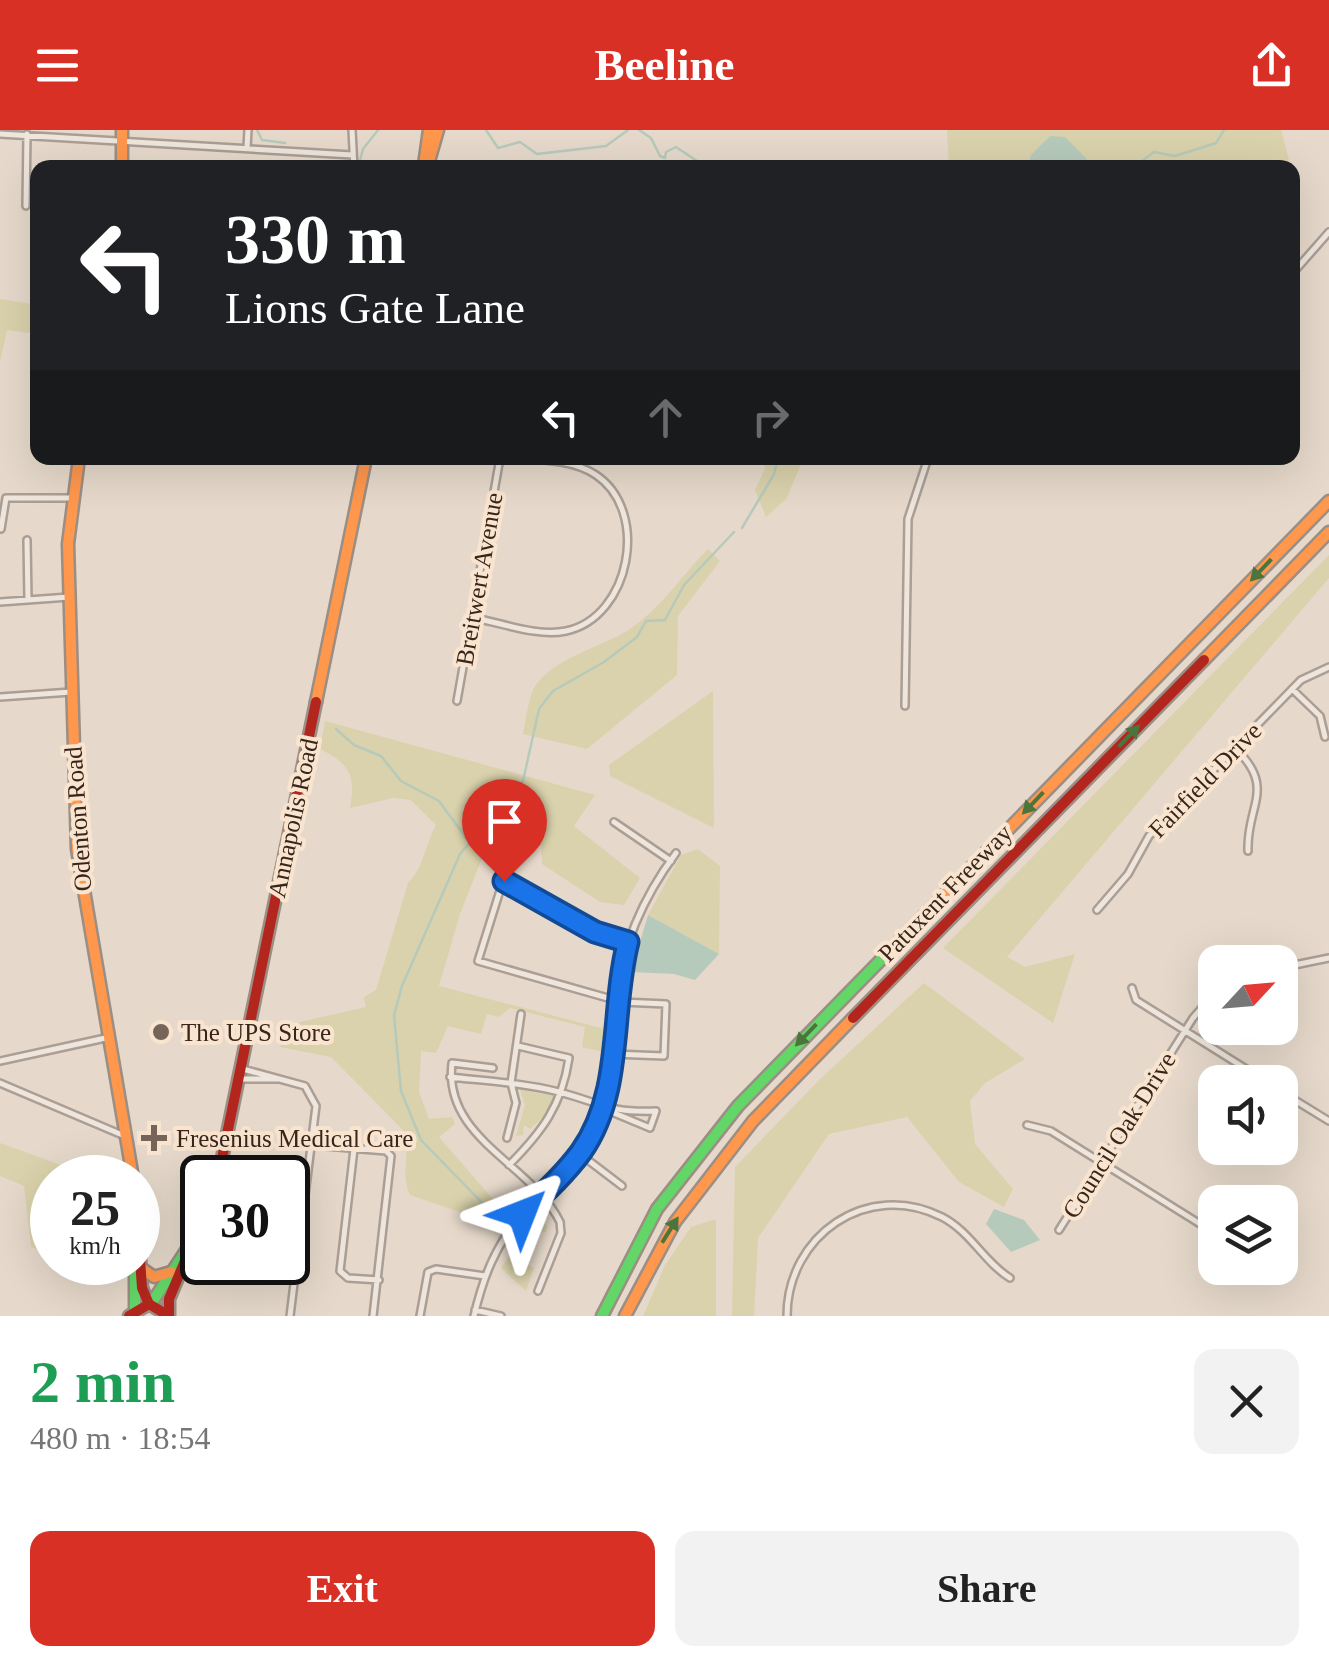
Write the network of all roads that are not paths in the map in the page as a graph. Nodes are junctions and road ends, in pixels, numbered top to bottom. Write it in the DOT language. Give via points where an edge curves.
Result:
graph roads {
  1 [pos="248,130"];
  2 [pos="352,130"];
  3 [pos="429,130"];
  4 [pos="438,130"];
  5 [pos="27,131"];
  6 [pos="0,134"];
  7 [pos="122,136"];
  8 [pos="247,148"];
  9 [pos="352,154"];
  10 [pos="353,160"];
  11 [pos="427,160"];
  12 [pos="429,160"];
  13 [pos="26,206"];
  14 [pos="1329,232"];
  15 [pos="1300,265"];
  16 [pos="78,465"];
  17 [pos="365,465"];
  18 [pos="501,465"];
  19 [pos="564,465"];
  20 [pos="926,465"];
  21 [pos="71,498"];
  22 [pos="1329,501"];
  23 [pos="1,529"];
  24 [pos="1329,532"];
  25 [pos="27,540"];
  26 [pos="68,597"];
  27 [pos="28,600"];
  28 [pos="0,602"];
  29 [pos="474,618"];
  30 [pos="1329,666"];
  31 [pos="1292,689"];
  32 [pos="71,692"];
  33 [pos="0,697"];
  34 [pos="457,701"];
  35 [pos="905,706"];
  36 [pos="1325,737"];
  37 [pos="1235,748"];
  38 [pos="614,822"];
  39 [pos="1248,851"];
  40 [pos="676,853"];
  41 [pos="670,861"];
  42 [pos="1098,910"];
  43 [pos="628,942"];
  44 [pos="1329,958"];
  45 [pos="1298,964"];
  46 [pos="1132,988"];
  47 [pos="616,1000"];
  48 [pos="521,1014"];
  49 [pos="1198,1014"];
  50 [pos="1184,1031"];
  51 [pos="110,1037"];
  52 [pos="518,1046"];
  53 [pos="614,1054"];
  54 [pos="0,1061"];
  55 [pos="1239,1065"];
  56 [pos="493,1068"];
  57 [pos="242,1074"];
  58 [pos="450,1077"];
  59 [pos="510,1082"];
  60 [pos="0,1083"];
  61 [pos="562,1093"];
  62 [pos="1298,1102"];
  63 [pos="604,1107"];
  64 [pos="614,1113"];
  65 [pos="1329,1122"];
  66 [pos="1027,1125"];
  67 [pos="130,1138"];
  68 [pos="507,1138"];
  69 [pos="313,1145"];
  70 [pos="354,1149"];
  71 [pos="580,1154"];
  72 [pos="131,1155"];
  73 [pos="223,1155"];
  74 [pos="1102,1162"];
  75 [pos="509,1165"];
  76 [pos="622,1186"];
  77 [pos="540,1196"];
  78 [pos="1198,1223"];
  79 [pos="1059,1230"];
  80 [pos="180,1261"];
  81 [pos="175,1269"];
  82 [pos="180,1274"];
  83 [pos="160,1275"];
  84 [pos="485,1276"];
  85 [pos="1010,1278"];
  86 [pos="379,1280"];
  87 [pos="135,1285"];
  88 [pos="144,1285"];
  89 [pos="538,1292"];
  90 [pos="150,1304"];
  91 [pos="132,1312"];
  92 [pos="475,1313"];
  93 [pos="120,1316"];
  94 [pos="168,1316"];
  95 [pos="290,1316"];
  96 [pos="373,1316"];
  97 [pos="420,1316"];
  98 [pos="502,1316"];
  99 [pos="602,1316"];
  100 [pos="625,1316"];
  101 [pos="786,1316"];
  1 -- 8 [label="street"];
  2 -- 9 [label="street"];
  3 -- 11 [label="main road"];
  4 -- 12 [label="main road"];
  5 -- 6 [label="street"];
  5 -- 7 [label="street"];
  5 -- 13 [label="street"];
  7 -- 8 [label="street"];
  8 -- 9 [label="street"];
  9 -- 10 [label="street"];
  14 -- 15 [label="street"];
  16 -- 21 [label="main road, Odenton Road"];
  17 -- 57 [label="main road, Annapolis Road"];
  18 -- 29 [label="street, Breitwert Avenue"];
  19 -- 29 [label="street" via="606,482 625,514 617,590 604,610 570,630 543,632"];
  20 -- 35 [label="street" via="908,518"];
  21 -- 23 [label="street" via="13,495 2,504"];
  21 -- 26 [label="main road, Odenton Road"];
  22 -- 99 [label="main road, Patuxent Freeway, one-way" via="738,1106 658,1209"];
  100 -- 24 [label="main road, Patuxent Freeway, one-way" via="675,1222 753,1121"];
  25 -- 27 [label="street"];
  26 -- 27 [label="street"];
  26 -- 32 [label="main road, Odenton Road"];
  27 -- 28 [label="street"];
  29 -- 34 [label="street, Breitwert Avenue"];
  30 -- 31 [label="street, Fairfield Drive"];
  31 -- 36 [label="street" via="1320,716"];
  31 -- 37 [label="street, Fairfield Drive"];
  32 -- 33 [label="street"];
  32 -- 51 [label="main road, Odenton Road" via="77,849"];
  37 -- 39 [label="street" via="1259,788"];
  37 -- 42 [label="street, Fairfield Drive" via="1149,836"];
  38 -- 41 [label="street"];
  40 -- 41 [label="street"];
  41 -- 43 [label="street"];
  43 -- 47 [label="street"];
  43 -- 47 [label="street" via="595,932 504,881 478,962"];
  44 -- 45 [label="street"];
  46 -- 50 [label="street" via="1136,1000"];
  47 -- 53 [label="street"];
  47 -- 53 [label="street" via="666,1004 664,1056"];
  48 -- 52 [label="street"];
  49 -- 50 [label="street, Council Oak Drive"];
  50 -- 55 [label="street"];
  50 -- 74 [label="street, Council Oak Drive"];
  51 -- 54 [label="street"];
  51 -- 67 [label="main road, Odenton Road"];
  52 -- 59 [label="street"];
  52 -- 61 [label="street" via="569,1058"];
  53 -- 63 [label="street"];
  56 -- 58 [label="street" via="452,1063"];
  57 -- 69 [label="street" via="305,1086 313,1096"];
  57 -- 73 [label="main road, Annapolis Road"];
  58 -- 59 [label="street"];
  58 -- 75 [label="street" via="463,1118"];
  59 -- 61 [label="street"];
  59 -- 68 [label="street" via="516,1103"];
  60 -- 67 [label="street"];
  61 -- 63 [label="street"];
  61 -- 75 [label="street" via="545,1126"];
  62 -- 65 [label="street"];
  63 -- 64 [label="street"];
  63 -- 71 [label="street"];
  64 -- 64 [label="street" via="622,1112 656,1112 650,1128"];
  66 -- 74 [label="street" via="1042,1126"];
  67 -- 72 [label="main road, Odenton Road"];
  69 -- 70 [label="street"];
  69 -- 95 [label="street"];
  70 -- 86 [label="street" via="386,1152 392,1163"];
  70 -- 86 [label="street" via="340,1271 348,1278"];
  71 -- 76 [label="street"];
  71 -- 77 [label="street"];
  74 -- 78 [label="street"];
  74 -- 79 [label="street, Council Oak Drive"];
  75 -- 77 [label="street"];
  77 -- 84 [label="street" via="510,1230"];
  77 -- 89 [label="street" via="556,1212 561,1233"];
  80 -- 81 [label="main road"];
  81 -- 83 [label="main road"];
  81 -- 90 [label="main road"];
  82 -- 94 [label="main road"];
  84 -- 92 [label="street"];
  84 -- 97 [label="street" via="428,1272"];
  85 -- 101 [label="street" via="943,1217 885,1205 860,1210 816,1236 795,1268"];
  86 -- 96 [label="street"];
  87 -- 91 [label="main road"];
  88 -- 90 [label="main road"];
  90 -- 91 [label="main road"];
  90 -- 94 [label="main road"];
  91 -- 93 [label="street"];
  92 -- 98 [label="street"];
}
